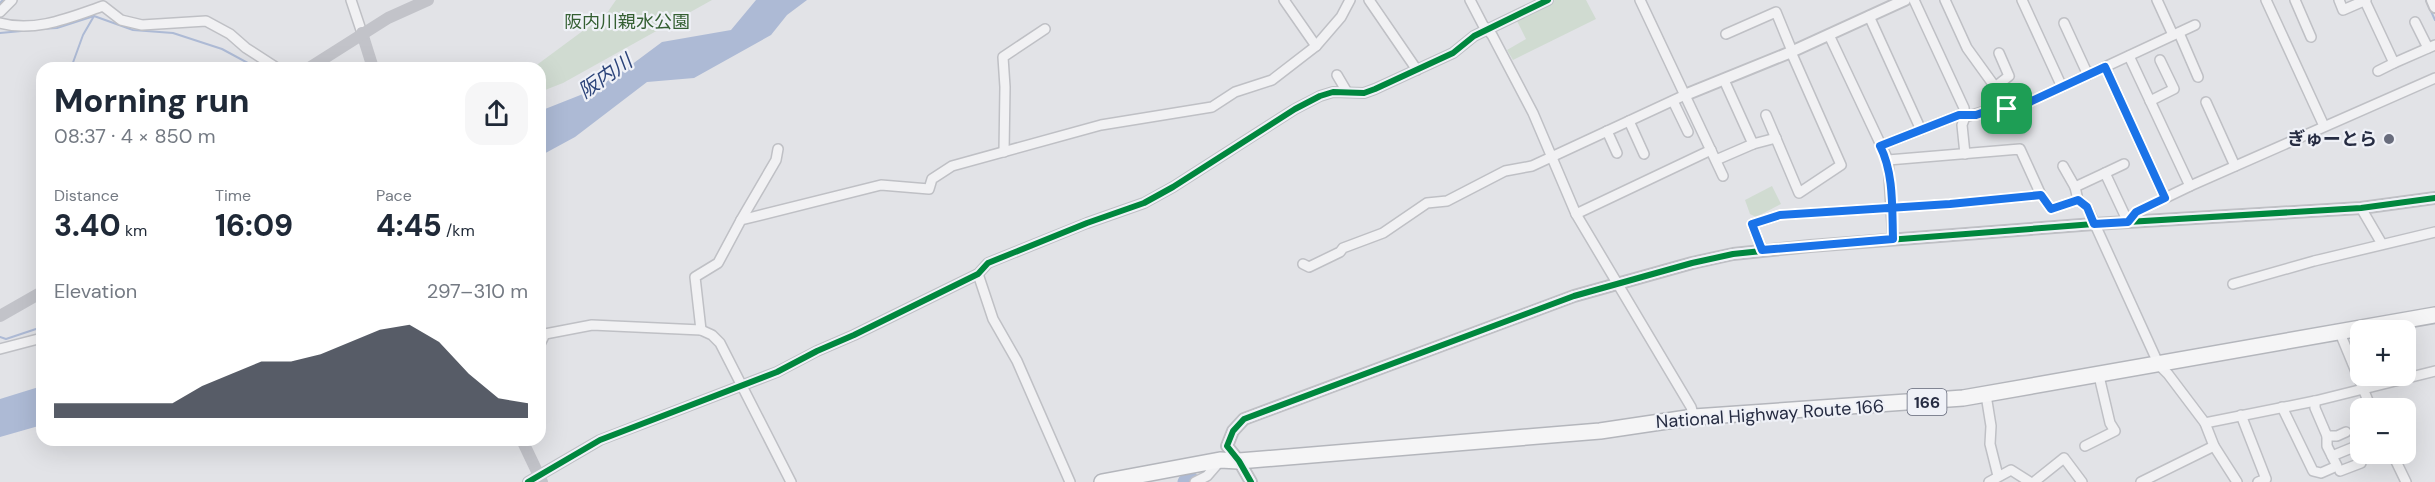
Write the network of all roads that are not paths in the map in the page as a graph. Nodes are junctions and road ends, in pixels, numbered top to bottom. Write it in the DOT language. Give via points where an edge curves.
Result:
graph roads {
  1 [pos="12,0"];
  2 [pos="351,0"];
  3 [pos="428,0"];
  4 [pos="1284,0"];
  5 [pos="1350,0"];
  6 [pos="1369,0"];
  7 [pos="1470,0"];
  8 [pos="1548,0"];
  9 [pos="1640,0"];
  10 [pos="1905,0"];
  11 [pos="1914,0"];
  12 [pos="1945,0"];
  13 [pos="2022,0"];
  14 [pos="2157,0"];
  15 [pos="2266,0"];
  16 [pos="2295,0"];
  17 [pos="2339,0"];
  18 [pos="2366,0"];
  19 [pos="2432,0"];
  20 [pos="2435,7"];
  21 [pos="0,12"];
  22 [pos="1869,16"];
  23 [pos="2415,22"];
  24 [pos="0,23"];
  25 [pos="2064,23"];
  26 [pos="2195,25"];
  27 [pos="1045,28"];
  28 [pos="1487,31"];
  29 [pos="362,33"];
  30 [pos="1726,34"];
  31 [pos="2176,34"];
  32 [pos="1829,35"];
  33 [pos="2312,37"];
  34 [pos="1316,46"];
  35 [pos="2432,46"];
  36 [pos="1792,52"];
  37 [pos="1999,53"];
  38 [pos="2129,56"];
  39 [pos="2160,60"];
  40 [pos="268,62"];
  41 [pos="318,62"];
  42 [pos="371,62"];
  43 [pos="2394,63"];
  44 [pos="2105,67"];
  45 [pos="1417,70"];
  46 [pos="2378,71"];
  47 [pos="1337,75"];
  48 [pos="2088,75"];
  49 [pos="2198,77"];
  50 [pos="2435,78"];
  51 [pos="1724,80"];
  52 [pos="1995,87"];
  53 [pos="2062,87"];
  54 [pos="1347,92"];
  55 [pos="1685,95"];
  56 [pos="1673,101"];
  57 [pos="2150,101"];
  58 [pos="2206,102"];
  59 [pos="2007,109"];
  60 [pos="1766,115"];
  61 [pos="1965,117"];
  62 [pos="1629,121"];
  63 [pos="2324,126"];
  64 [pos="1921,130"];
  65 [pos="1607,131"];
  66 [pos="1688,132"];
  67 [pos="1776,138"];
  68 [pos="1753,144"];
  69 [pos="1880,146"];
  70 [pos="778,149"];
  71 [pos="1711,150"];
  72 [pos="1004,152"];
  73 [pos="1617,153"];
  74 [pos="1644,154"];
  75 [pos="1965,154"];
  76 [pos="1553,156"];
  77 [pos="1716,160"];
  78 [pos="1888,160"];
  79 [pos="2124,164"];
  80 [pos="2063,166"];
  81 [pos="2235,166"];
  82 [pos="2105,173"];
  83 [pos="1723,176"];
  84 [pos="2190,186"];
  85 [pos="2075,188"];
  86 [pos="2041,195"];
  87 [pos="2165,198"];
  88 [pos="2435,198"];
  89 [pos="2078,200"];
  90 [pos="1892,207"];
  91 [pos="2361,208"];
  92 [pos="1576,214"];
  93 [pos="741,220"];
  94 [pos="2128,222"];
  95 [pos="2094,224"];
  96 [pos="2435,232"];
  97 [pos="1893,239"];
  98 [pos="2382,244"];
  99 [pos="1762,250"];
  100 [pos="1303,264"];
  101 [pos="978,274"];
  102 [pos="1617,283"];
  103 [pos="2233,284"];
  104 [pos="36,295"];
  105 [pos="0,316"];
  106 [pos="2434,320"];
  107 [pos="701,330"];
  108 [pos="2340,333"];
  109 [pos="546,334"];
  110 [pos="36,340"];
  111 [pos="0,349"];
  112 [pos="2159,365"];
  113 [pos="2435,371"];
  114 [pos="2099,376"];
  115 [pos="741,386"];
  116 [pos="2362,389"];
  117 [pos="1986,395"];
  118 [pos="2366,398"];
  119 [pos="2315,401"];
  120 [pos="2282,407"];
  121 [pos="2241,415"];
  122 [pos="1694,417"];
  123 [pos="2205,423"];
  124 [pos="2346,432"];
  125 [pos="2327,436"];
  126 [pos="524,446"];
  127 [pos="2085,446"];
  128 [pos="2214,446"];
  129 [pos="2350,449"];
  130 [pos="2332,456"];
  131 [pos="1220,460"];
  132 [pos="1239,461"];
  133 [pos="2357,464"];
  134 [pos="2397,464"];
  135 [pos="2338,469"];
  136 [pos="1998,476"];
  137 [pos="536,480"];
  138 [pos="2233,481"];
  139 [pos="791,482"];
  140 [pos="1070,482"];
  141 [pos="1102,482"];
  142 [pos="1195,482"];
  143 [pos="1251,482"];
  144 [pos="1989,482"];
  145 [pos="2032,482"];
  146 [pos="2082,482"];
  147 [pos="2141,482"];
  148 [pos="2258,482"];
  149 [pos="2344,482"];
  150 [pos="2406,482"];
  1 -- 21 [label="street"];
  2 -- 29 [label="street"];
  3 -- 29 [label="main road"];
  4 -- 34 [label="street"];
  5 -- 34 [label="street"];
  6 -- 45 [label="street"];
  7 -- 28 [label="street"];
  8 -- 28 [label="street"];
  9 -- 55 [label="street"];
  10 -- 22 [label="street"];
  11 -- 61 [label="street"];
  12 -- 52 [label="street" via="1967,48"];
  13 -- 53 [label="street"];
  14 -- 31 [label="street"];
  15 -- 63 [label="street"];
  16 -- 33 [label="street"];
  17 -- 18 [label="street" via="2343,10"];
  18 -- 43 [label="street"];
  19 -- 20 [label="street"];
  22 -- 32 [label="street"];
  22 -- 64 [label="street"];
  23 -- 35 [label="street"];
  24 -- 40 [label="street" via="12,27 51,23 103,6 121,20 142,25 206,21"];
  25 -- 48 [label="street"];
  26 -- 31 [label="street"];
  27 -- 72 [label="street" via="1003,57"];
  28 -- 45 [label="street"];
  28 -- 76 [label="street" via="1509,66"];
  29 -- 41 [label="main road"];
  29 -- 42 [label="main road"];
  30 -- 36 [label="street" via="1776,12"];
  31 -- 38 [label="street"];
  31 -- 49 [label="street"];
  32 -- 36 [label="street"];
  32 -- 69 [label="street"];
  34 -- 72 [label="street" via="1272,80 1235,92 1212,107 1101,125"];
  35 -- 43 [label="street"];
  36 -- 51 [label="street"];
  36 -- 67 [label="street" via="1841,165 1799,193"];
  37 -- 52 [label="street" via="2009,76"];
  38 -- 44 [label="street"];
  38 -- 57 [label="street"];
  39 -- 57 [label="street" via="2174,89"];
  43 -- 46 [label="street"];
  44 -- 48 [label="street"];
  44 -- 87 [label="street"];
  45 -- 54 [label="street" via="1365,93"];
  47 -- 54 [label="street"];
  48 -- 53 [label="street"];
  50 -- 63 [label="street"];
  51 -- 55 [label="street"];
  51 -- 68 [label="street"];
  52 -- 59 [label="street"];
  53 -- 59 [label="street"];
  54 -- 101 [label="street" via="1320,96 1295,109 1144,203 988,263"];
  55 -- 56 [label="street"];
  55 -- 71 [label="street"];
  56 -- 62 [label="street"];
  56 -- 66 [label="street"];
  57 -- 84 [label="street"];
  58 -- 81 [label="street"];
  59 -- 61 [label="street" via="1996,108"];
  60 -- 67 [label="street"];
  61 -- 64 [label="street" via="1959,115"];
  61 -- 75 [label="street"];
  62 -- 65 [label="street"];
  62 -- 74 [label="street"];
  63 -- 81 [label="street"];
  64 -- 69 [label="street"];
  65 -- 73 [label="street"];
  65 -- 76 [label="street"];
  67 -- 68 [label="street"];
  68 -- 77 [label="street"];
  69 -- 78 [label="street"];
  70 -- 93 [label="street" via="776,160"];
  71 -- 77 [label="street"];
  71 -- 92 [label="street"];
  72 -- 93 [label="street" via="952,166 932,179 928,189 881,185"];
  75 -- 78 [label="street"];
  75 -- 86 [label="street" via="2020,149"];
  76 -- 92 [label="street"];
  76 -- 100 [label="street" via="1532,166 1505,171 1447,201 1427,203 1383,233 1343,248 1309,267"];
  77 -- 83 [label="street"];
  78 -- 90 [label="street"];
  79 -- 82 [label="street"];
  80 -- 85 [label="street"];
  81 -- 84 [label="street"];
  82 -- 85 [label="street"];
  82 -- 94 [label="street"];
  84 -- 87 [label="street"];
  85 -- 89 [label="street"];
  86 -- 89 [label="street" via="2051,209"];
  86 -- 90 [label="street"];
  87 -- 94 [label="street" via="2136,212"];
  88 -- 91 [label="street"];
  89 -- 95 [label="street" via="2087,207"];
  90 -- 97 [label="street"];
  90 -- 99 [label="street" via="1780,215 1752,224"];
  91 -- 94 [label="street"];
  91 -- 98 [label="street"];
  92 -- 102 [label="street"];
  93 -- 107 [label="street" via="718,263 695,277"];
  94 -- 95 [label="street"];
  95 -- 97 [label="street"];
  95 -- 112 [label="street"];
  96 -- 98 [label="street"];
  97 -- 99 [label="street"];
  98 -- 103 [label="street"];
  99 -- 102 [label="street"];
  101 -- 115 [label="street"];
  101 -- 140 [label="street" via="993,319 1017,361"];
  102 -- 122 [label="street"];
  102 -- 132 [label="street" via="1254,414 1238,424 1229,438 1227,446"];
  104 -- 105 [label="main road"];
  106 -- 108 [label="highway, National Highway Route 166 / 166"];
  107 -- 109 [label="street" via="592,325"];
  107 -- 115 [label="street" via="720,343"];
  108 -- 112 [label="highway, National Highway Route 166 / 166"];
  108 -- 116 [label="street"];
  110 -- 111 [label="street"];
  112 -- 114 [label="highway, National Highway Route 166 / 166"];
  112 -- 123 [label="street"];
  113 -- 116 [label="street"];
  114 -- 117 [label="highway, National Highway Route 166 / 166"];
  114 -- 127 [label="street" via="2115,431"];
  115 -- 137 [label="street" via="600,440"];
  115 -- 139 [label="street"];
  116 -- 118 [label="street"];
  116 -- 119 [label="street"];
  117 -- 122 [label="highway, National Highway Route 166 / 166"];
  117 -- 136 [label="street" via="1990,444"];
  119 -- 120 [label="street"];
  119 -- 125 [label="street"];
  120 -- 121 [label="street"];
  120 -- 135 [label="street" via="2313,471"];
  121 -- 123 [label="street"];
  121 -- 148 [label="street" via="2266,479"];
  122 -- 132 [label="highway, National Highway Route 166 / 166" via="1600,430"];
  123 -- 128 [label="street"];
  124 -- 125 [label="street"];
  125 -- 130 [label="street" via="2326,446"];
  126 -- 137 [label="main road"];
  128 -- 138 [label="street"];
  128 -- 147 [label="street"];
  129 -- 130 [label="street"];
  130 -- 135 [label="street"];
  131 -- 132 [label="highway, National Highway Route 166 / 166"];
  131 -- 141 [label="highway, National Highway Route 166 / 166"];
  131 -- 142 [label="street" via="1207,476"];
  132 -- 143 [label="street"];
  133 -- 135 [label="street"];
  134 -- 150 [label="street"];
  135 -- 149 [label="street"];
  136 -- 144 [label="street"];
  136 -- 145 [label="street" via="2010,470"];
  145 -- 146 [label="street" via="2064,458"];
}
